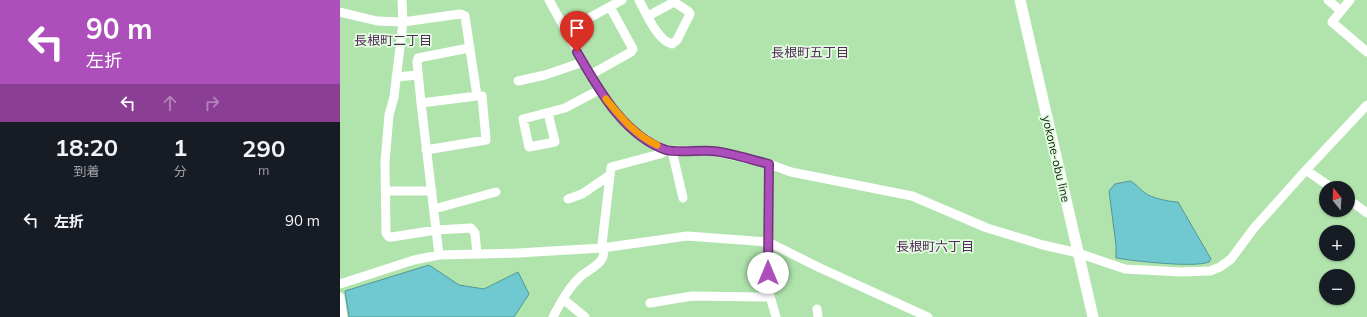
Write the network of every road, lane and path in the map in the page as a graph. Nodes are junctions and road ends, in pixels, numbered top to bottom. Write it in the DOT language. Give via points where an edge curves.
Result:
graph roads {
  1 [pos="402,0"];
  2 [pos="549,0"];
  3 [pos="622,0"];
  4 [pos="639,0"];
  5 [pos="1020,0"];
  6 [pos="1328,0"];
  7 [pos="1350,0"];
  8 [pos="610,7"];
  9 [pos="1341,11"];
  10 [pos="340,12"];
  11 [pos="648,16"];
  12 [pos="403,22"];
  13 [pos="565,31"];
  14 [pos="469,48"];
  15 [pos="1367,52"];
  16 [pos="583,62"];
  17 [pos="418,75"];
  18 [pos="590,75"];
  19 [pos="396,77"];
  20 [pos="518,81"];
  21 [pos="599,90"];
  22 [pos="477,96"];
  23 [pos="422,103"];
  24 [pos="1367,105"];
  25 [pos="548,113"];
  26 [pos="426,150"];
  27 [pos="669,150"];
  28 [pos="769,164"];
  29 [pos="1306,170"];
  30 [pos="610,175"];
  31 [pos="1322,181"];
  32 [pos="386,191"];
  33 [pos="432,191"];
  34 [pos="496,192"];
  35 [pos="684,198"];
  36 [pos="568,199"];
  37 [pos="1355,204"];
  38 [pos="434,209"];
  39 [pos="1367,213"];
  40 [pos="436,230"];
  41 [pos="768,242"];
  42 [pos="602,248"];
  43 [pos="1078,253"];
  44 [pos="477,254"];
  45 [pos="439,255"];
  46 [pos="340,284"];
  47 [pos="340,297"];
  48 [pos="770,297"];
  49 [pos="563,299"];
  50 [pos="650,303"];
  51 [pos="343,317"];
  52 [pos="553,317"];
  53 [pos="585,317"];
  54 [pos="776,317"];
  55 [pos="928,317"];
  56 [pos="1093,317"];
  1 -- 12 [label="street"];
  2 -- 13 [label="street"];
  3 -- 8 [label="street"];
  4 -- 11 [label="street"];
  5 -- 43 [label="main road, yokone-obu line"];
  6 -- 9 [label="street"];
  7 -- 9 [label="street"];
  8 -- 13 [label="street"];
  8 -- 18 [label="street" via="632,50"];
  9 -- 15 [label="street" via="1332,22"];
  10 -- 12 [label="street" via="377,21"];
  11 -- 11 [label="street" via="657,33 672,44 677,40 690,14 674,2"];
  12 -- 14 [label="street" via="463,14"];
  12 -- 19 [label="street"];
  13 -- 16 [label="street"];
  14 -- 17 [label="street" via="418,58"];
  14 -- 22 [label="street"];
  16 -- 18 [label="street"];
  16 -- 20 [label="street"];
  17 -- 19 [label="street"];
  17 -- 23 [label="street"];
  18 -- 21 [label="street"];
  19 -- 32 [label="street" via="389,115 385,162"];
  21 -- 25 [label="street" via="565,108"];
  21 -- 27 [label="street" via="633,130 650,142"];
  22 -- 23 [label="street"];
  22 -- 26 [label="street" via="482,96 486,140"];
  23 -- 26 [label="street"];
  24 -- 29 [label="street"];
  26 -- 33 [label="street"];
  27 -- 28 [label="street" via="713,151"];
  27 -- 30 [label="street" via="611,167"];
  27 -- 35 [label="street"];
  28 -- 41 [label="street"];
  28 -- 43 [label="street" via="791,172 912,196 987,228"];
  29 -- 31 [label="street"];
  29 -- 43 [label="street" via="1254,228 1231,259 1210,271 1125,269"];
  30 -- 36 [label="street" via="582,194"];
  30 -- 42 [label="street"];
  32 -- 33 [label="street"];
  32 -- 40 [label="street" via="386,234 389,237"];
  33 -- 38 [label="street"];
  34 -- 38 [label="street"];
  37 -- 39 [label="street"];
  38 -- 40 [label="street"];
  40 -- 44 [label="street" via="471,228 475,233"];
  40 -- 45 [label="street"];
  41 -- 42 [label="street" via="687,236"];
  41 -- 48 [label="street"];
  41 -- 55 [label="street"];
  42 -- 44 [label="street"];
  42 -- 49 [label="street" via="601,260 581,276"];
  43 -- 56 [label="main road, yokone-obu line"];
  44 -- 45 [label="street"];
  45 -- 46 [label="street" via="414,260"];
  47 -- 51 [label="street"];
  48 -- 50 [label="street" via="692,296"];
  48 -- 54 [label="street"];
  49 -- 52 [label="street"];
  49 -- 53 [label="street"];
}
